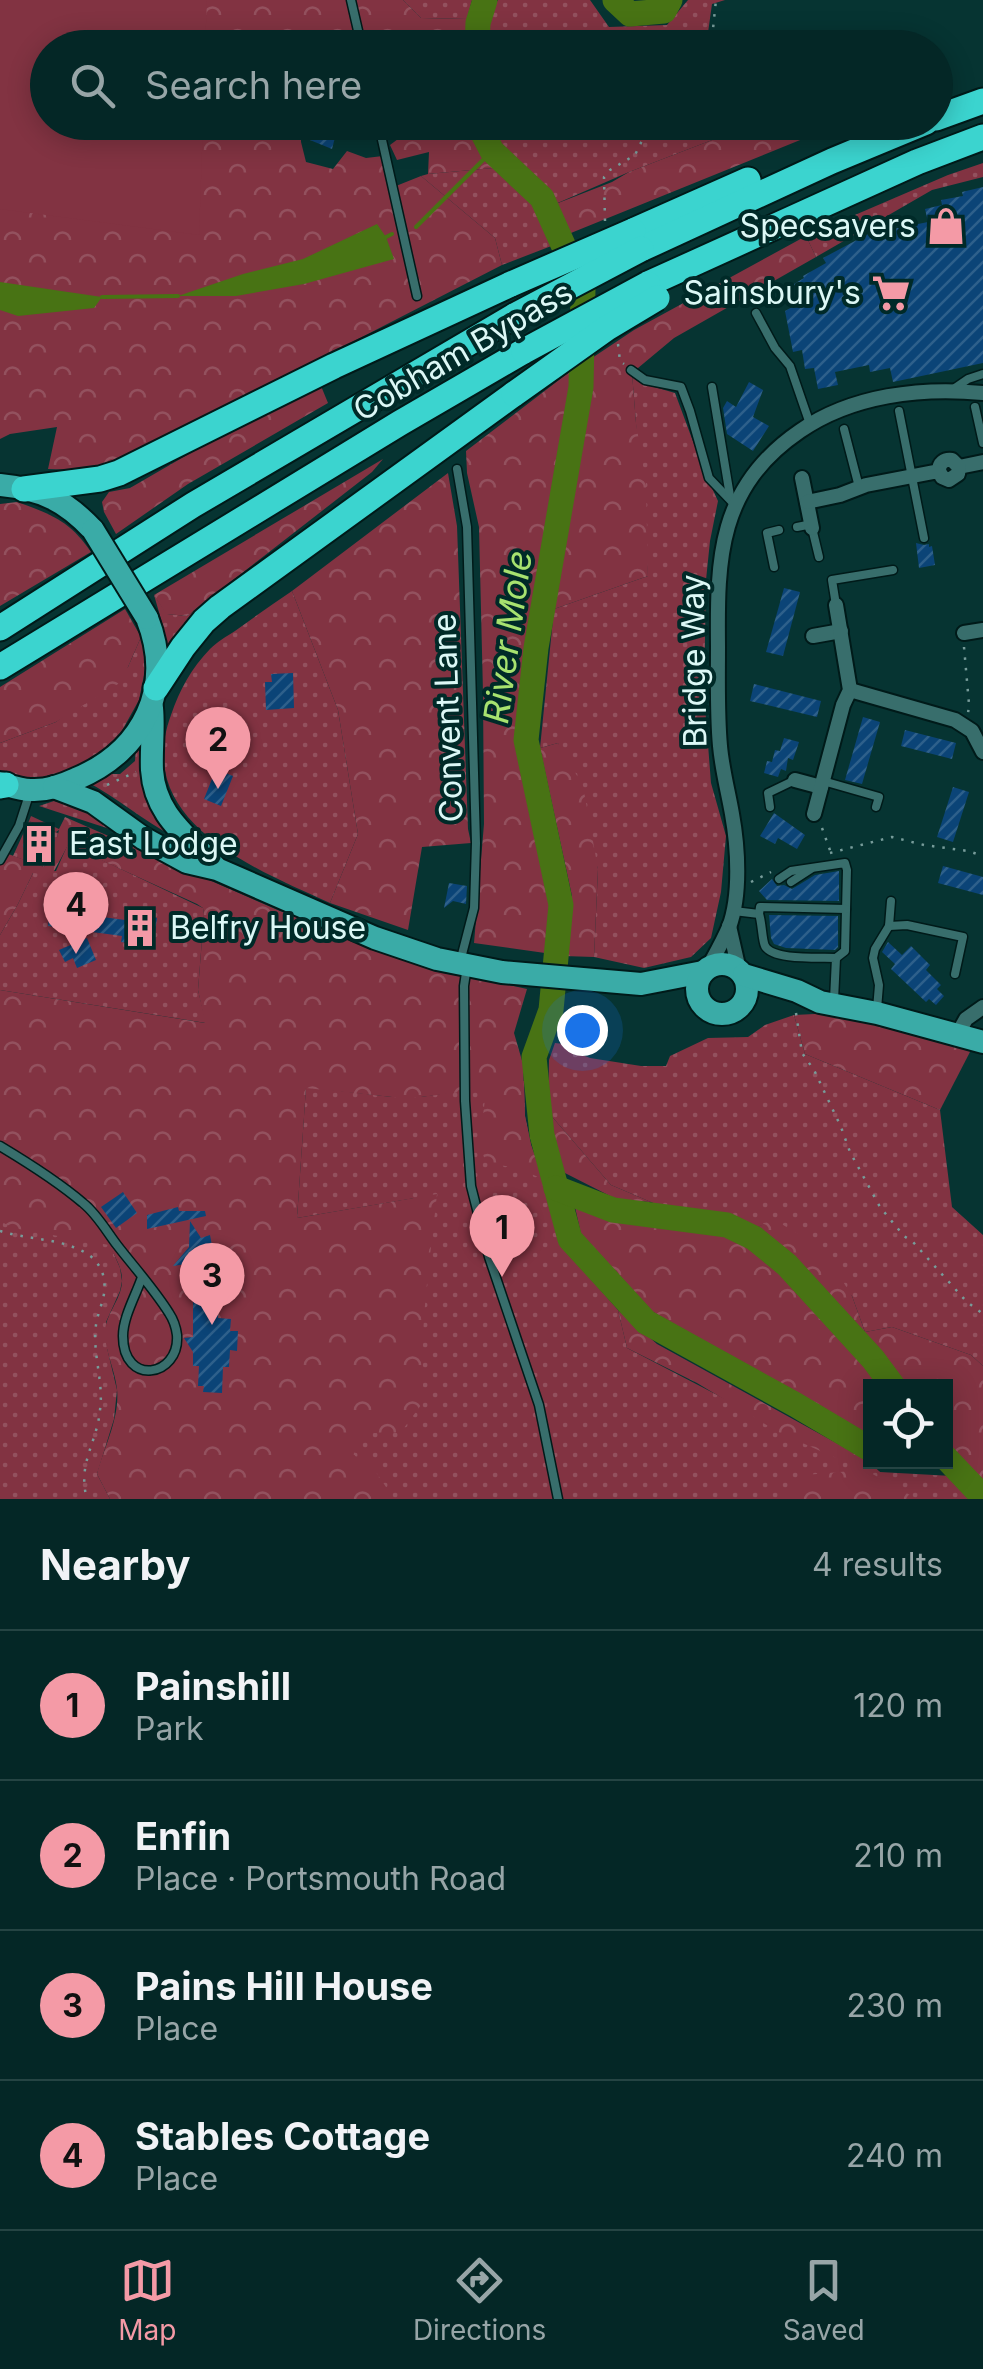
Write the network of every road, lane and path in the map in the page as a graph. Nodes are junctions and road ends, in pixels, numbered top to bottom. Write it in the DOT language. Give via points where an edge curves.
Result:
graph roads {
  1 [pos="352,0"];
  2 [pos="716,0"];
  3 [pos="358,30"];
  4 [pos="713,30"];
  5 [pos="983,100"];
  6 [pos="953,111"];
  7 [pos="983,138"];
  8 [pos="382,140"];
  9 [pos="854,140"];
  10 [pos="882,140"];
  11 [pos="637,240"];
  12 [pos="653,292"];
  13 [pos="417,296"];
  14 [pos="756,314"];
  15 [pos="631,370"];
  16 [pos="983,374"];
  17 [pos="712,386"];
  18 [pos="950,391"];
  19 [pos="979,400"];
  20 [pos="899,411"];
  21 [pos="810,424"];
  22 [pos="844,429"];
  23 [pos="983,443"];
  24 [pos="983,462"];
  25 [pos="458,469"];
  26 [pos="912,476"];
  27 [pos="802,478"];
  28 [pos="12,487"];
  29 [pos="859,487"];
  30 [pos="733,502"];
  31 [pos="807,502"];
  32 [pos="807,526"];
  33 [pos="779,530"];
  34 [pos="924,538"];
  35 [pos="819,557"];
  36 [pos="774,567"];
  37 [pos="893,570"];
  38 [pos="836,605"];
  39 [pos="0,628"];
  40 [pos="983,630"];
  41 [pos="841,631"];
  42 [pos="964,633"];
  43 [pos="813,636"];
  44 [pos="0,667"];
  45 [pos="850,690"];
  46 [pos="154,698"];
  47 [pos="966,725"];
  48 [pos="983,752"];
  49 [pos="142,769"];
  50 [pos="795,780"];
  51 [pos="822,784"];
  52 [pos="9,786"];
  53 [pos="103,786"];
  54 [pos="54,787"];
  55 [pos="770,807"];
  56 [pos="876,808"];
  57 [pos="814,814"];
  58 [pos="830,853"];
  59 [pos="819,856"];
  60 [pos="983,856"];
  61 [pos="0,860"];
  62 [pos="815,866"];
  63 [pos="779,867"];
  64 [pos="217,869"];
  65 [pos="779,879"];
  66 [pos="791,882"];
  67 [pos="736,886"];
  68 [pos="763,895"];
  69 [pos="775,898"];
  70 [pos="891,901"];
  71 [pos="846,909"];
  72 [pos="759,910"];
  73 [pos="731,918"];
  74 [pos="888,926"];
  75 [pos="836,958"];
  76 [pos="463,965"];
  77 [pos="706,970"];
  78 [pos="742,972"];
  79 [pos="954,974"];
  80 [pos="642,984"];
  81 [pos="827,1003"];
  82 [pos="701,1004"];
  83 [pos="742,1006"];
  84 [pos="983,1007"];
  85 [pos="796,1012"];
  86 [pos="876,1013"];
  87 [pos="957,1036"];
  88 [pos="983,1042"];
  89 [pos="0,1146"];
  90 [pos="0,1231"];
  91 [pos="142,1277"];
  92 [pos="983,1314"];
  93 [pos="87,1499"];
  94 [pos="558,1499"];
  1 -- 3 [label="lane"];
  2 -- 4 [label="path"];
  5 -- 6 [label="highway, Cobham Bypass"];
  7 -- 12 [label="highway, Cobham Bypass" via="772,227"];
  8 -- 13 [label="lane"];
  9 -- 11 [label="highway"];
  10 -- 11 [label="highway, Cobham Bypass"];
  11 -- 28 [label="highway, bridge" via="511,284 120,474"];
  11 -- 39 [label="highway, Cobham Bypass, bridge" via="193,504"];
  12 -- 44 [label="highway, Cobham Bypass, bridge" via="524,350"];
  12 -- 46 [label="highway, bridge" via="220,607 184,647"];
  14 -- 21 [label="lane" via="790,366"];
  15 -- 30 [label="lane" via="645,380 680,386 709,478"];
  16 -- 18 [label="lane"];
  17 -- 30 [label="lane"];
  18 -- 19 [label="street, Bridge Way"];
  18 -- 21 [label="street, Bridge Way" via="881,398"];
  19 -- 23 [label="lane"];
  20 -- 26 [label="lane"];
  21 -- 30 [label="street, Bridge Way" via="765,462"];
  22 -- 29 [label="lane"];
  24 -- 26 [label="street" via="958,467 948,459 938,471"];
  25 -- 76 [label="lane, Convent Lane" via="467,528 476,843"];
  26 -- 29 [label="street"];
  26 -- 34 [label="lane"];
  27 -- 31 [label="street"];
  28 -- 46 [label="main road, bridge" via="55,498 94,530 147,618"];
  29 -- 31 [label="street"];
  30 -- 67 [label="street, Bridge Way" via="717,598 720,744 735,832"];
  31 -- 32 [label="street"];
  32 -- 35 [label="lane"];
  33 -- 36 [label="lane" via="767,533"];
  37 -- 38 [label="lane" via="832,580"];
  38 -- 41 [label="street"];
  40 -- 42 [label="street"];
  41 -- 43 [label="street"];
  41 -- 45 [label="street"];
  42 -- 47 [label="path"];
  45 -- 47 [label="street"];
  45 -- 51 [label="street"];
  46 -- 54 [label="main road" via="115,758"];
  46 -- 64 [label="main road" via="152,768 160,802 178,832"];
  47 -- 48 [label="street"];
  49 -- 53 [label="path"];
  50 -- 51 [label="street"];
  50 -- 55 [label="lane" via="768,793"];
  51 -- 56 [label="lane" via="879,797"];
  51 -- 57 [label="street"];
  52 -- 54 [label="main road"];
  52 -- 61 [label="lane" via="27,806"];
  54 -- 64 [label="main road" via="93,802 170,854"];
  57 -- 58 [label="path"];
  58 -- 59 [label="path"];
  58 -- 60 [label="path" via="892,837"];
  62 -- 65 [label="lane"];
  62 -- 66 [label="lane"];
  62 -- 71 [label="lane" via="845,863"];
  63 -- 67 [label="path"];
  64 -- 76 [label="main road" via="375,938"];
  67 -- 73 [label="street, Bridge Way"];
  68 -- 72 [label="lane"];
  69 -- 72 [label="lane"];
  70 -- 74 [label="lane"];
  71 -- 72 [label="lane"];
  71 -- 75 [label="lane" via="845,951"];
  72 -- 73 [label="lane"];
  72 -- 75 [label="lane" via="770,952"];
  73 -- 77 [label="street, Bridge Way"];
  73 -- 78 [label="street, Bridge Way"];
  74 -- 79 [label="lane" via="963,937"];
  74 -- 86 [label="lane" via="874,949"];
  75 -- 81 [label="lane"];
  76 -- 80 [label="main road"];
  76 -- 94 [label="lane, Convent Lane" via="472,1186 540,1405"];
  77 -- 78 [label="main road" via="721,964"];
  77 -- 80 [label="main road"];
  77 -- 82 [label="main road" via="697,991"];
  78 -- 81 [label="main road"];
  78 -- 83 [label="main road" via="748,988"];
  80 -- 82 [label="main road"];
  81 -- 83 [label="main road"];
  81 -- 86 [label="main road"];
  82 -- 83 [label="main road" via="718,1014"];
  84 -- 87 [label="street"];
  85 -- 92 [label="path" via="802,1053 880,1207"];
  86 -- 87 [label="main road"];
  87 -- 88 [label="main road"];
  89 -- 91 [label="lane" via="86,1204"];
  90 -- 93 [label="path" via="76,1248 97,1262 104,1278 96,1328 101,1404 84,1467"];
  91 -- 91 [label="lane" via="172,1316 177,1336 172,1357 155,1371 132,1366 123,1338"];
}
